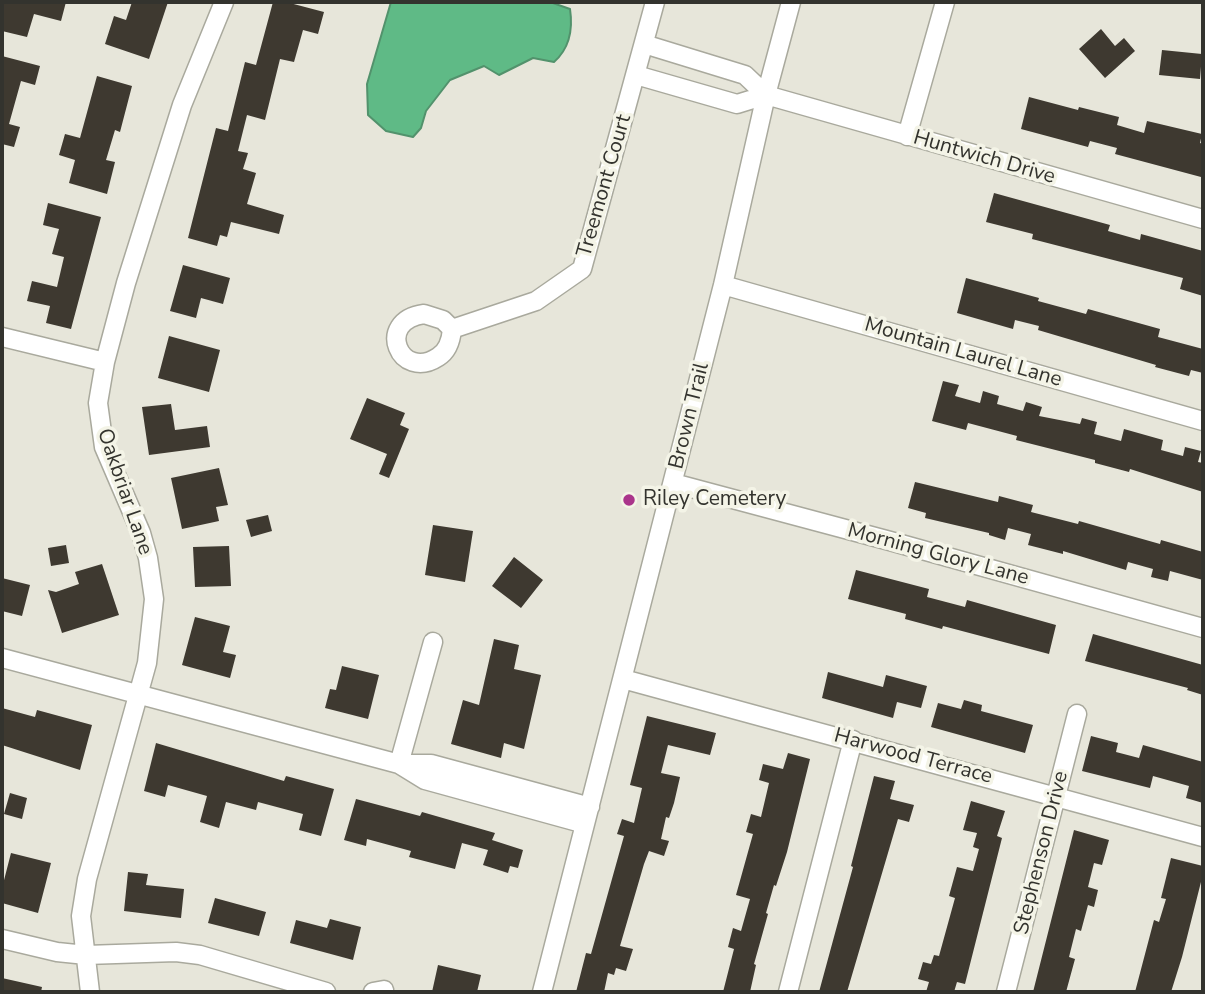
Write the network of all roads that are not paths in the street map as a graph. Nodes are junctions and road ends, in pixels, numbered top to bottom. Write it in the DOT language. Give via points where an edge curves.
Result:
graph roads {
  1 [pos="224,2"];
  2 [pos="655,2"];
  3 [pos="792,2"];
  4 [pos="945,2"];
  5 [pos="644,44"];
  6 [pos="636,75"];
  7 [pos="766,95"];
  8 [pos="907,136"];
  9 [pos="1203,219"];
  10 [pos="723,285"];
  11 [pos="452,329"];
  12 [pos="2,338"];
  13 [pos="105,362"];
  14 [pos="1203,421"];
  15 [pos="673,483"];
  16 [pos="1203,628"];
  17 [pos="433,642"];
  18 [pos="2,658"];
  19 [pos="623,679"];
  20 [pos="138,696"];
  21 [pos="1077,714"];
  22 [pos="853,740"];
  23 [pos="399,764"];
  24 [pos="1057,797"];
  25 [pos="588,816"];
  26 [pos="1203,837"];
  27 [pos="2,939"];
  28 [pos="86,955"];
  29 [pos="90,992"];
  30 [pos="326,992"];
  31 [pos="542,992"];
  32 [pos="788,992"];
  33 [pos="1006,992"];
  1 -- 13 [label="street, Oakbriar Lane" via="182,105 125,283"];
  2 -- 5 [label="street, Treemont Court"];
  3 -- 7 [label="street, Brown Trail"];
  4 -- 8 [label="street"];
  5 -- 6 [label="street, Treemont Court"];
  5 -- 7 [label="street" via="745,75"];
  6 -- 7 [label="street" via="737,104"];
  6 -- 11 [label="street, Treemont Court" via="582,268 536,301"];
  7 -- 8 [label="street, Huntwich Drive"];
  7 -- 10 [label="street, Brown Trail"];
  8 -- 9 [label="street, Huntwich Drive"];
  10 -- 14 [label="street, Mountain Laurel Lane"];
  10 -- 15 [label="street, Brown Trail"];
  12 -- 13 [label="street"];
  13 -- 20 [label="street, Oakbriar Lane" via="98,403 104,447 141,533 154,600"];
  15 -- 16 [label="street, Morning Glory Lane"];
  15 -- 19 [label="street, Brown Trail"];
  17 -- 23 [label="street"];
  18 -- 20 [label="street"];
  19 -- 22 [label="street, Harwood Terrace"];
  19 -- 25 [label="street, Brown Trail"];
  20 -- 23 [label="street"];
  20 -- 28 [label="street, Oakbriar Lane" via="86,879 81,916"];
  21 -- 24 [label="street, Stephenson Drive"];
  22 -- 24 [label="street, Harwood Terrace"];
  22 -- 32 [label="street"];
  23 -- 25 [label="street" via="425,780"];
  24 -- 26 [label="street, Harwood Terrace"];
  24 -- 33 [label="street, Stephenson Drive"];
  25 -- 31 [label="street, Brown Trail"];
  27 -- 28 [label="street"];
  28 -- 29 [label="street, Oakbriar Lane"];
  28 -- 30 [label="street" via="176,952"];
}
